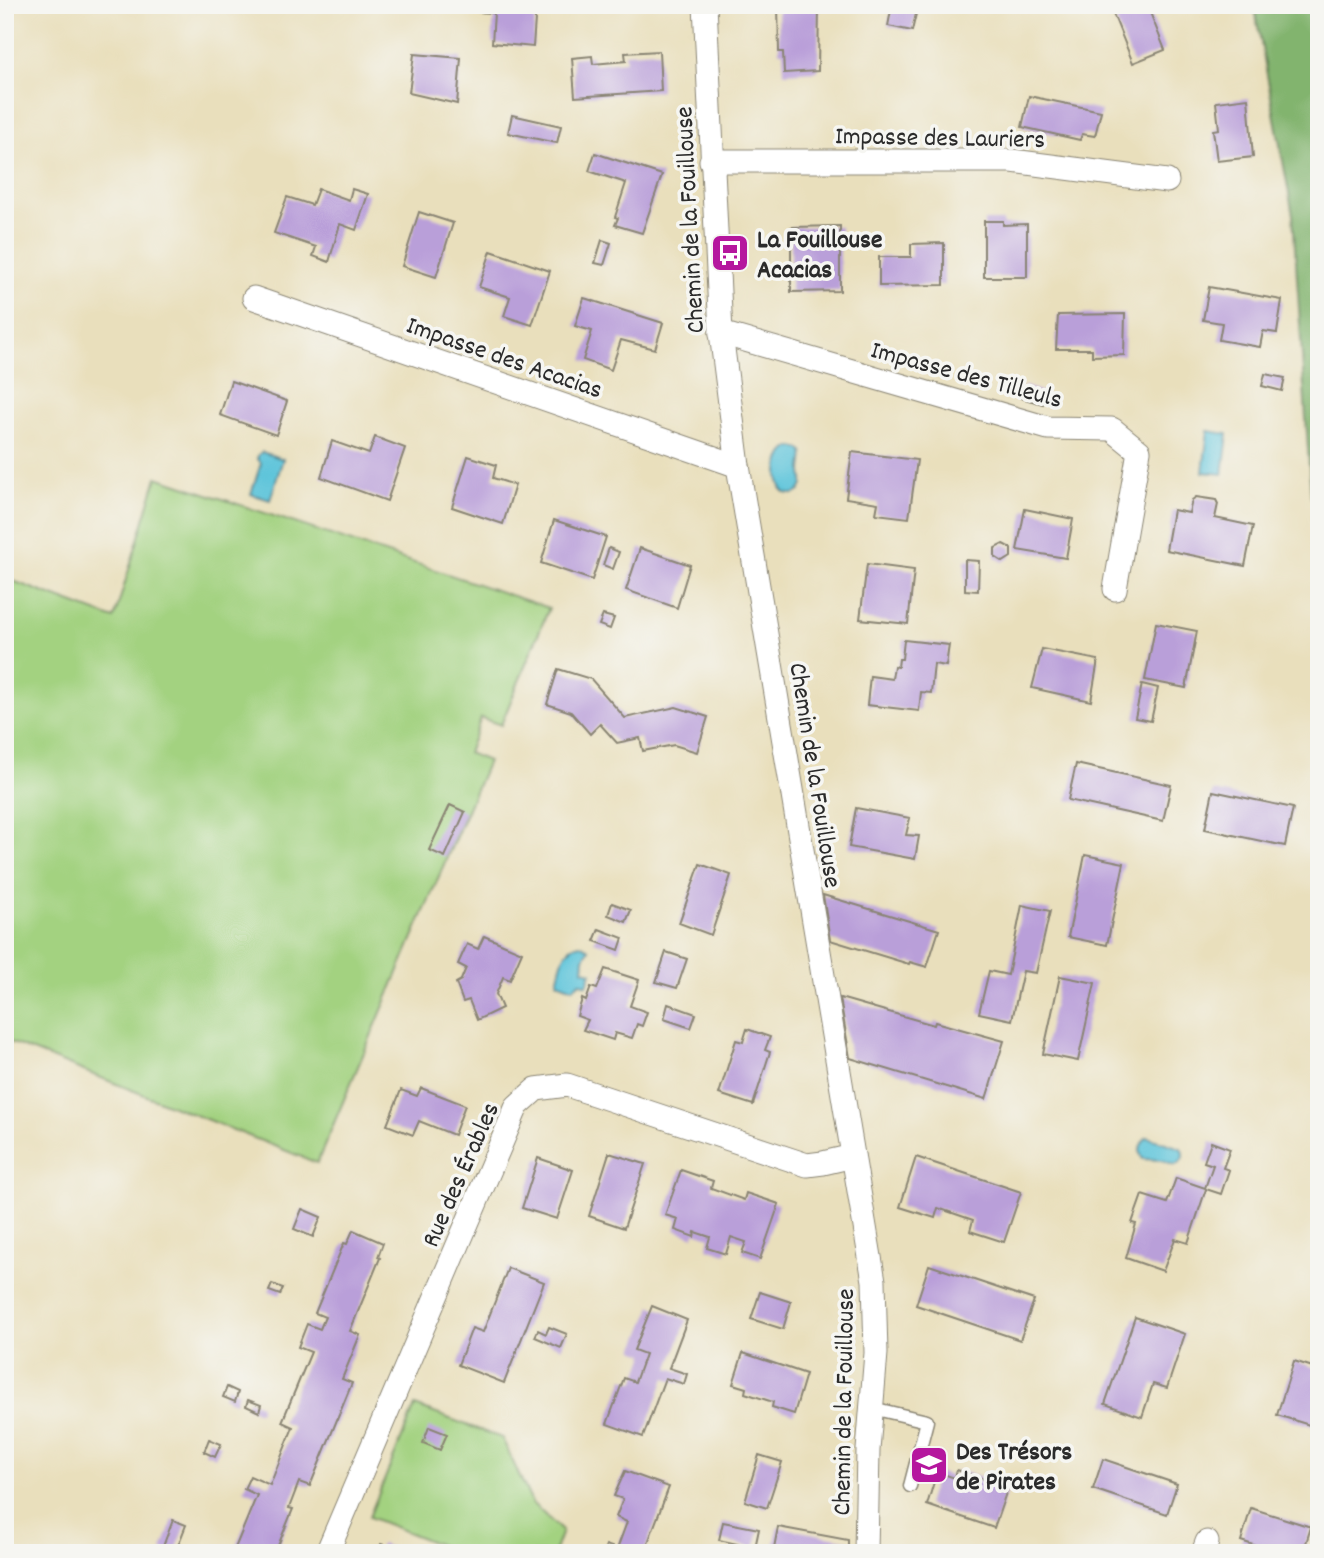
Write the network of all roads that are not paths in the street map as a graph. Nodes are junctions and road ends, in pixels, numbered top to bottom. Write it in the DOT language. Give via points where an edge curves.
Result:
graph roads {
  1 [pos="705,5"];
  2 [pos="711,161"];
  3 [pos="1167,181"];
  4 [pos="254,298"];
  5 [pos="721,333"];
  6 [pos="738,466"];
  7 [pos="1115,589"];
  8 [pos="853,1156"];
  9 [pos="872,1408"];
  10 [pos="910,1486"];
  11 [pos="327,1553"];
  12 [pos="866,1553"];
  1 -- 2 [label="street, Chemin de la Fouillouse"];
  2 -- 3 [label="street, Impasse des Lauriers" via="1012,161"];
  2 -- 5 [label="street, Chemin de la Fouillouse"];
  4 -- 6 [label="street, Impasse des Acacias"];
  5 -- 6 [label="street, Chemin de la Fouillouse"];
  5 -- 7 [label="street, Impasse des Tilleuls" via="1048,428 1112,429 1139,451"];
  6 -- 8 [label="street, Chemin de la Fouillouse"];
  8 -- 9 [label="street, Chemin de la Fouillouse" via="874,1281"];
  8 -- 11 [label="street, Rue des Érables" via="807,1165 567,1085 536,1089 517,1106"];
  9 -- 10 [label="lane" via="927,1421"];
  9 -- 12 [label="street, Chemin de la Fouillouse"];
}
